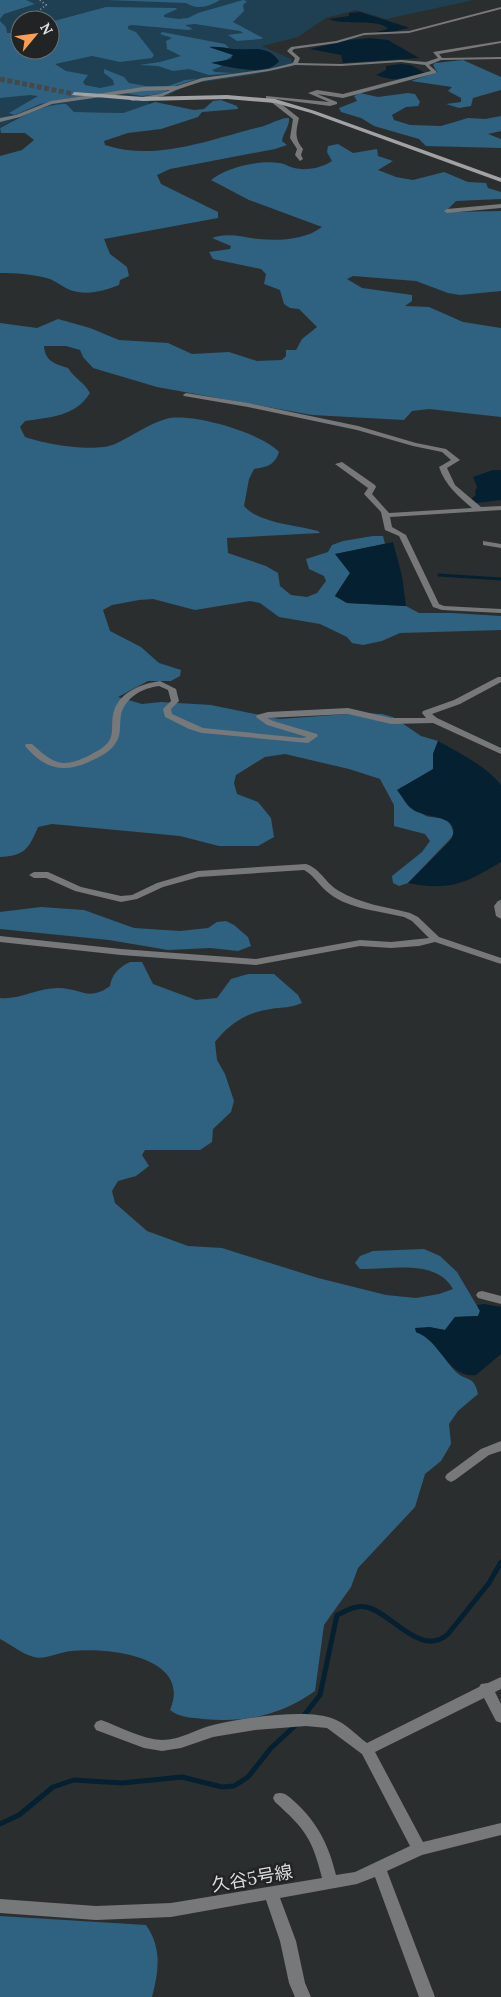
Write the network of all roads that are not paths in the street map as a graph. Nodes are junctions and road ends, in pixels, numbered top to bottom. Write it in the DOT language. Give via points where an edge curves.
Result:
graph roads {
  1 [pos="501,8"];
  2 [pos="501,42"];
  3 [pos="501,58"];
  4 [pos="441,60"];
  5 [pos="295,64"];
  6 [pos="426,64"];
  7 [pos="177,88"];
  8 [pos="74,94"];
  9 [pos="90,96"];
  10 [pos="97,97"];
  11 [pos="132,99"];
  12 [pos="275,101"];
  13 [pos="0,120"];
  14 [pos="300,159"];
  15 [pos="501,180"];
  16 [pos="501,206"];
  17 [pos="447,211"];
  18 [pos="186,396"];
  19 [pos="339,464"];
  20 [pos="501,508"];
  21 [pos="480,510"];
  22 [pos="386,515"];
  23 [pos="486,542"];
  24 [pos="501,546"];
  25 [pos="501,611"];
  26 [pos="501,679"];
  27 [pos="434,720"];
  28 [pos="30,746"];
  29 [pos="501,750"];
  30 [pos="34,875"];
  31 [pos="501,903"];
  32 [pos="501,916"];
  33 [pos="0,939"];
  34 [pos="436,939"];
  35 [pos="501,961"];
  36 [pos="482,1295"];
  37 [pos="501,1300"];
  38 [pos="501,1446"];
  39 [pos="451,1477"];
  40 [pos="501,1682"];
  41 [pos="486,1688"];
  42 [pos="501,1717"];
  43 [pos="101,1726"];
  44 [pos="367,1750"];
  45 [pos="280,1798"];
  46 [pos="501,1829"];
  47 [pos="418,1849"];
  48 [pos="379,1869"];
  49 [pos="331,1883"];
  50 [pos="271,1894"];
  51 [pos="0,1906"];
  52 [pos="303,1997"];
  53 [pos="427,1997"];
  1 -- 5 [label="street" via="409,32 364,34 338,42 293,48 289,51 298,58"];
  2 -- 4 [label="street" via="435,53"];
  3 -- 4 [label="street"];
  4 -- 6 [label="street"];
  5 -- 6 [label="street" via="401,61"];
  5 -- 7 [label="street" via="202,80"];
  6 -- 12 [label="street" via="434,72 343,96 311,93 335,103 332,104 268,97"];
  7 -- 9 [label="street" via="143,88"];
  7 -- 11 [label="street" via="166,94"];
  8 -- 9 [label="street"];
  9 -- 10 [label="street"];
  10 -- 11 [label="street"];
  10 -- 13 [label="street" via="51,103"];
  11 -- 12 [label="street" via="235,97"];
  12 -- 14 [label="street" via="296,118 292,134 293,141 300,148"];
  12 -- 15 [label="street"];
  16 -- 17 [label="street"];
  18 -- 21 [label="street" via="358,428 444,450 456,460 443,467 452,485"];
  19 -- 22 [label="street" via="372,486 368,494"];
  20 -- 21 [label="street"];
  21 -- 22 [label="street"];
  22 -- 25 [label="street" via="388,528 402,535 436,606"];
  23 -- 24 [label="street"];
  26 -- 27 [label="street" via="426,713"];
  27 -- 28 [label="street" via="391,721 336,711 260,717 314,736 308,740 203,732 168,715 167,709 175,697 172,689 160,683 127,696 117,713 116,737 112,744 81,764 55,767"];
  27 -- 29 [label="street"];
  30 -- 34 [label="street" via="48,875 78,889 121,899 198,874 306,867 342,897 364,907 415,919"];
  31 -- 32 [label="street"];
  33 -- 34 [label="street" via="256,962 360,943 391,945"];
  34 -- 35 [label="street"];
  36 -- 37 [label="street"];
  38 -- 39 [label="street" via="485,1452"];
  40 -- 41 [label="street"];
  41 -- 42 [label="street"];
  41 -- 44 [label="street"];
  43 -- 44 [label="street" via="156,1745 171,1745 216,1731 308,1720 331,1723"];
  44 -- 47 [label="street"];
  45 -- 49 [label="street" via="314,1831"];
  46 -- 47 [label="street, 久谷5号線"];
  47 -- 48 [label="street, 久谷5号線"];
  48 -- 49 [label="street, 久谷5号線"];
  48 -- 53 [label="street"];
  49 -- 50 [label="street, 久谷5号線"];
  50 -- 51 [label="street, 久谷5号線" via="171,1910 134,1912 96,1913"];
  50 -- 52 [label="street"];
}
